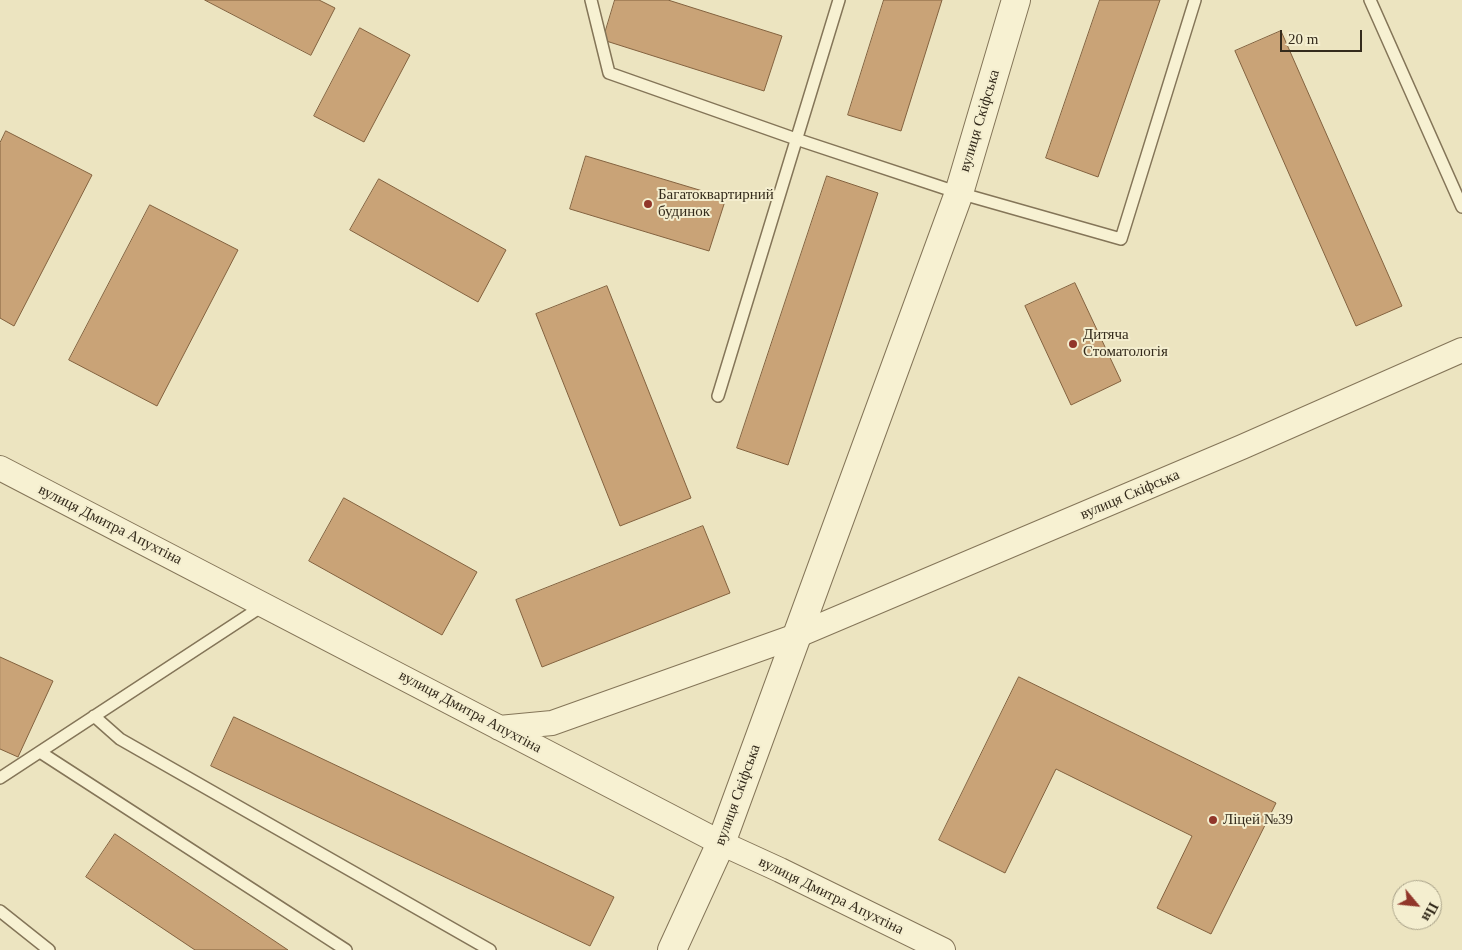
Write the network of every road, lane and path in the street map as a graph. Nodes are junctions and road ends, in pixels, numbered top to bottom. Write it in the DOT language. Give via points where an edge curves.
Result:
graph roads {
  1 [pos="590,0"];
  2 [pos="839,0"];
  3 [pos="1016,0"];
  4 [pos="1195,0"];
  5 [pos="1370,0"];
  6 [pos="796,139"];
  7 [pos="959,193"];
  8 [pos="1462,207"];
  9 [pos="1462,350"];
  10 [pos="718,396"];
  11 [pos="0,468"];
  12 [pos="264,605"];
  13 [pos="796,636"];
  14 [pos="94,716"];
  15 [pos="499,728"];
  16 [pos="40,752"];
  17 [pos="0,778"];
  18 [pos="721,843"];
  19 [pos="0,911"];
  20 [pos="49,950"];
  21 [pos="346,950"];
  22 [pos="490,950"];
  23 [pos="672,950"];
  24 [pos="943,950"];
  1 -- 6 [label="lane" via="609,73"];
  2 -- 6 [label="lane"];
  3 -- 7 [label="street, вулиця Скіфська"];
  4 -- 7 [label="lane" via="1121,239"];
  5 -- 8 [label="lane"];
  6 -- 7 [label="lane"];
  6 -- 10 [label="lane"];
  7 -- 13 [label="street, вулиця Скіфська"];
  9 -- 13 [label="street, вулиця Скіфська"];
  11 -- 12 [label="street, вулиця Дмитра Апухтіна"];
  12 -- 14 [label="lane"];
  12 -- 15 [label="street, вулиця Дмитра Апухтіна"];
  13 -- 15 [label="street, вулиця Скіфська" via="552,723"];
  13 -- 18 [label="street, вулиця Скіфська"];
  14 -- 16 [label="lane"];
  14 -- 22 [label="lane" via="120,739"];
  15 -- 18 [label="street, вулиця Дмитра Апухтіна"];
  16 -- 17 [label="lane"];
  16 -- 21 [label="lane"];
  18 -- 23 [label="street, вулиця Скіфська"];
  18 -- 24 [label="street, вулиця Дмитра Апухтіна"];
  19 -- 20 [label="lane"];
}
